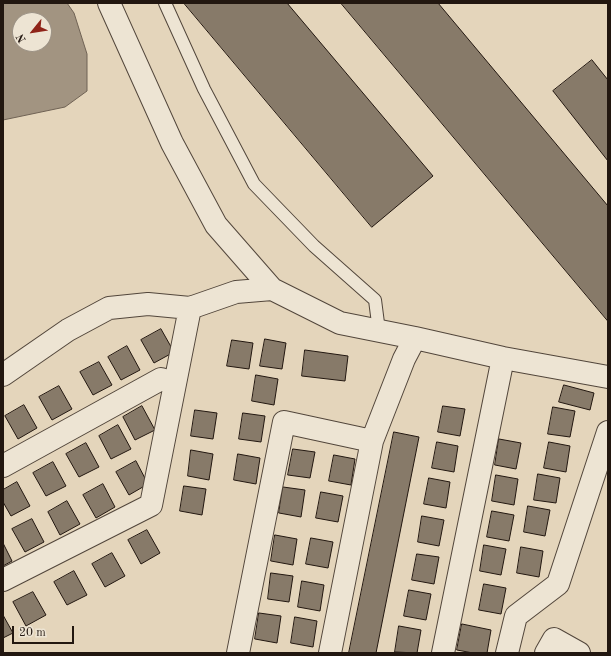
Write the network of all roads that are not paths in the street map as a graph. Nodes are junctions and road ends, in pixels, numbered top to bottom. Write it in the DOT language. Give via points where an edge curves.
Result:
graph roads {
  1 [pos="109,3"];
  2 [pos="165,3"];
  3 [pos="272,289"];
  4 [pos="190,308"];
  5 [pos="379,331"];
  6 [pos="415,338"];
  7 [pos="503,358"];
  8 [pos="3,375"];
  9 [pos="608,376"];
  10 [pos="175,383"];
  11 [pos="608,432"];
  12 [pos="372,441"];
  13 [pos="3,466"];
  14 [pos="3,580"];
  15 [pos="238,653"];
  16 [pos="330,653"];
  17 [pos="442,653"];
  18 [pos="508,653"];
  19 [pos="546,653"];
  20 [pos="579,653"];
  1 -- 3 [label="street" via="172,143 216,225"];
  2 -- 5 [label="lane" via="204,89 254,184 314,246 375,300"];
  3 -- 4 [label="street" via="236,292"];
  3 -- 5 [label="street" via="340,323"];
  4 -- 8 [label="street" via="148,304 109,308 68,330"];
  4 -- 10 [label="street"];
  5 -- 6 [label="street"];
  6 -- 7 [label="street"];
  6 -- 12 [label="street" via="404,359"];
  7 -- 9 [label="street"];
  7 -- 17 [label="street"];
  10 -- 13 [label="street" via="161,379"];
  10 -- 14 [label="street" via="151,505"];
  11 -- 18 [label="street" via="558,584 516,616"];
  12 -- 15 [label="street" via="284,422"];
  12 -- 16 [label="street"];
  19 -- 20 [label="street" via="554,639"];
}
